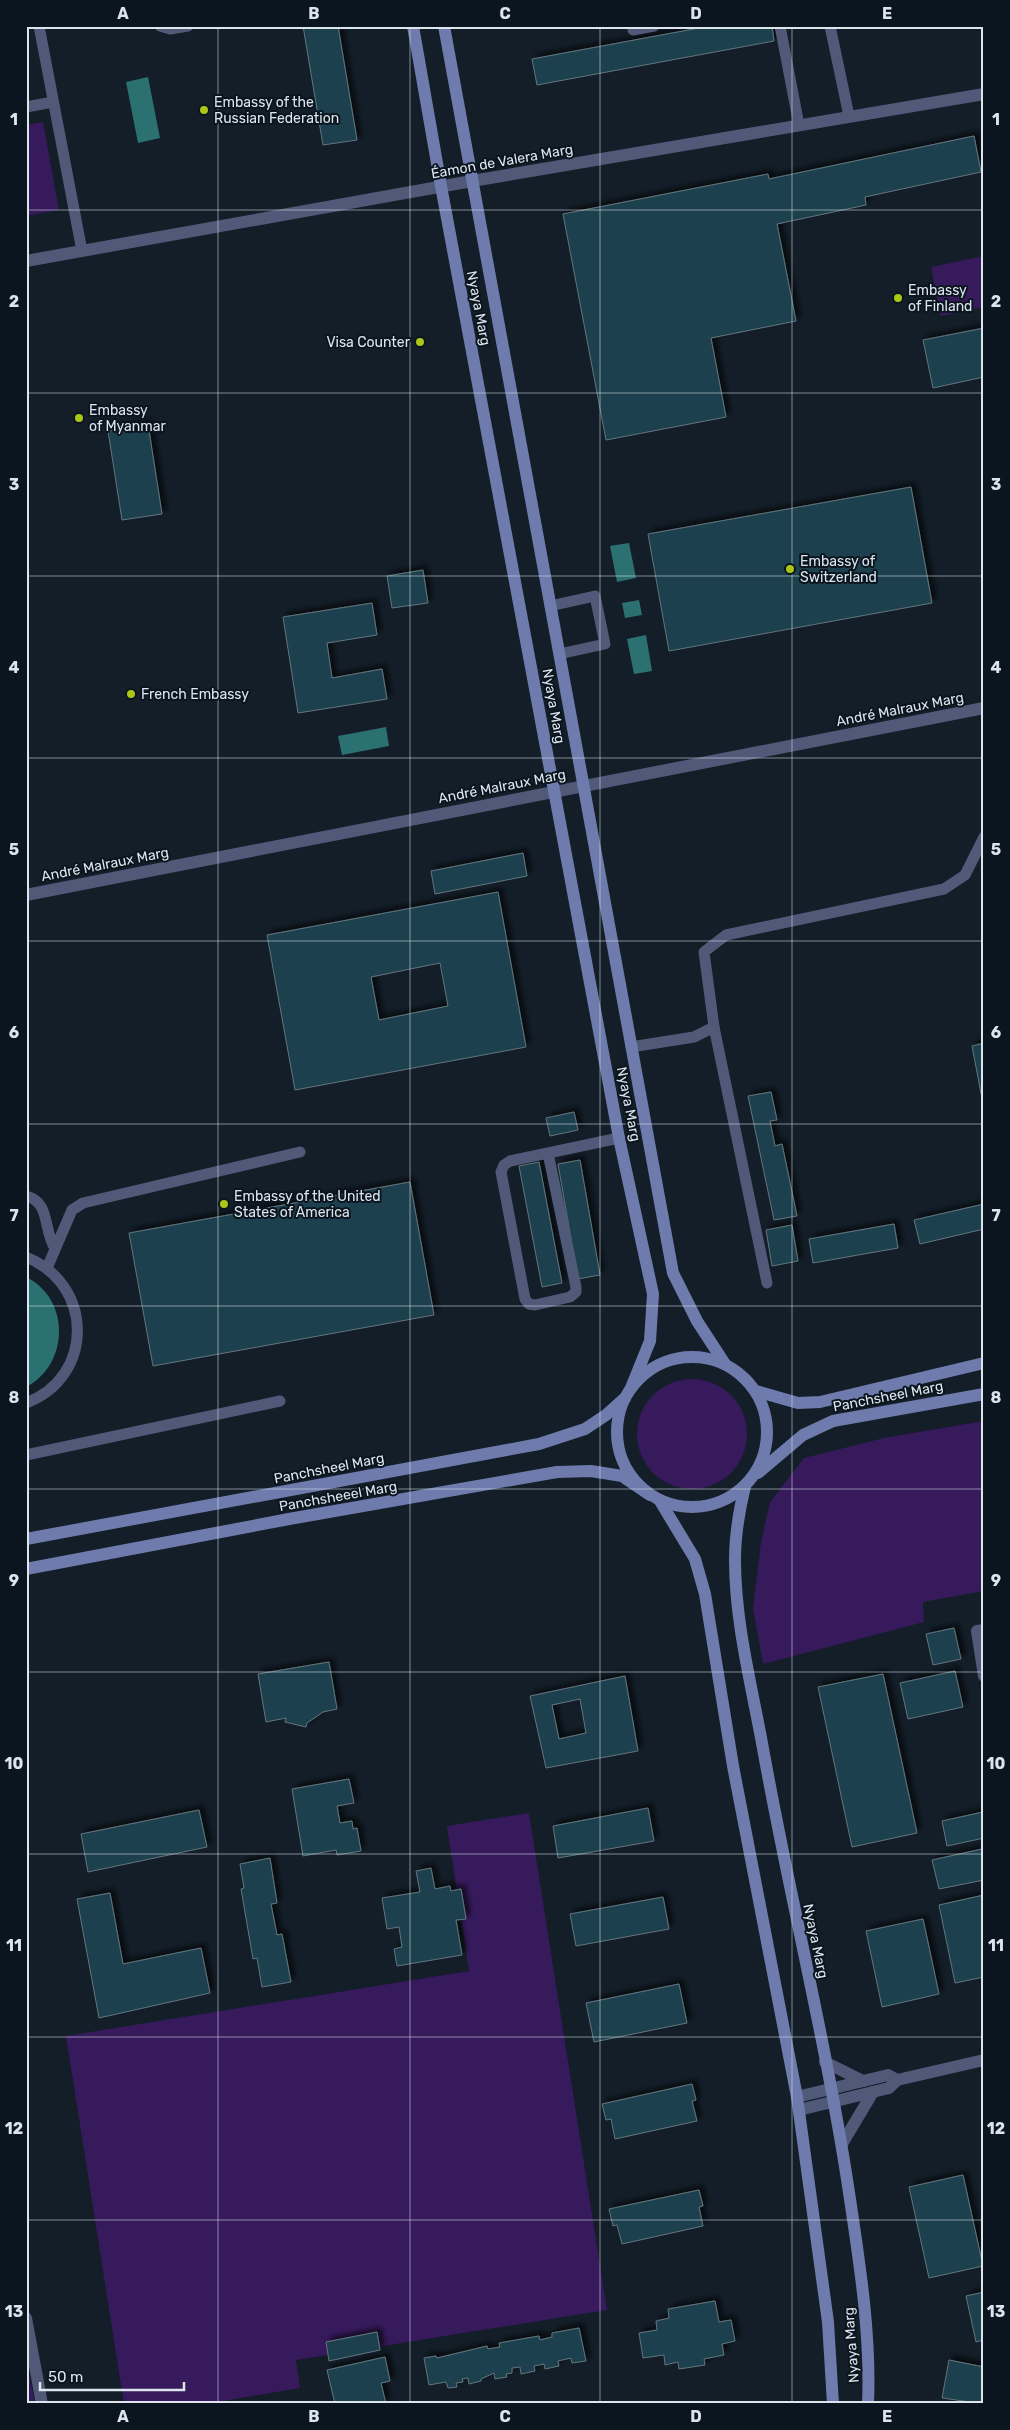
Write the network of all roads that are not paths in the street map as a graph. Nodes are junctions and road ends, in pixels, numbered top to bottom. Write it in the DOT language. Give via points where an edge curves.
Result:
graph roads {
  1 [pos="39,26"];
  2 [pos="160,26"];
  3 [pos="188,26"];
  4 [pos="413,26"];
  5 [pos="444,26"];
  6 [pos="654,26"];
  7 [pos="780,26"];
  8 [pos="830,26"];
  9 [pos="633,30"];
  10 [pos="984,94"];
  11 [pos="54,102"];
  12 [pos="26,107"];
  13 [pos="849,116"];
  14 [pos="799,125"];
  15 [pos="472,181"];
  16 [pos="441,186"];
  17 [pos="82,251"];
  18 [pos="26,261"];
  19 [pos="550,606"];
  20 [pos="559,654"];
  21 [pos="984,708"];
  22 [pos="583,785"];
  23 [pos="555,791"];
  24 [pos="984,836"];
  25 [pos="26,895"];
  26 [pos="714,1027"];
  27 [pos="631,1047"];
  28 [pos="619,1138"];
  29 [pos="300,1152"];
  30 [pos="548,1153"];
  31 [pos="26,1196"];
  32 [pos="55,1248"];
  33 [pos="26,1257"];
  34 [pos="47,1268"];
  35 [pos="768,1283"];
  36 [pos="984,1362"];
  37 [pos="725,1364"];
  38 [pos="756,1391"];
  39 [pos="628,1393"];
  40 [pos="984,1394"];
  41 [pos="280,1401"];
  42 [pos="26,1404"];
  43 [pos="26,1455"];
  44 [pos="754,1476"];
  45 [pos="745,1486"];
  46 [pos="656,1498"];
  47 [pos="26,1539"];
  48 [pos="26,1569"];
  49 [pos="984,1630"];
  50 [pos="984,1676"];
  51 [pos="984,2060"];
  52 [pos="825,2062"];
  53 [pos="896,2080"];
  54 [pos="862,2081"];
  55 [pos="830,2088"];
  56 [pos="872,2092"];
  57 [pos="797,2096"];
  58 [pos="833,2102"];
  59 [pos="798,2110"];
  60 [pos="842,2144"];
  61 [pos="26,2318"];
  62 [pos="42,2404"];
  63 [pos="833,2404"];
  64 [pos="868,2404"];
  1 -- 11 [label="lane"];
  2 -- 3 [label="lane" via="170,29"];
  4 -- 16 [label="street, Nyaya Marg"];
  5 -- 15 [label="street, Nyaya Marg"];
  6 -- 9 [label="lane"];
  7 -- 14 [label="lane"];
  8 -- 13 [label="lane"];
  10 -- 13 [label="street, Éamon de Valera Marg"];
  11 -- 12 [label="lane"];
  11 -- 17 [label="lane"];
  13 -- 14 [label="street, Éamon de Valera Marg"];
  14 -- 15 [label="street, Éamon de Valera Marg"];
  15 -- 16 [label="street, Éamon de Valera Marg"];
  15 -- 19 [label="street, Nyaya Marg"];
  16 -- 17 [label="street, Éamon de Valera Marg"];
  16 -- 23 [label="street, Nyaya Marg"];
  17 -- 18 [label="street, Éamon de Valera Marg"];
  19 -- 20 [label="street, Nyaya Marg"];
  19 -- 20 [label="lane" via="595,596 605,644"];
  20 -- 22 [label="street, Nyaya Marg"];
  21 -- 22 [label="street, André Malraux Marg"];
  22 -- 23 [label="street, André Malraux Marg"];
  22 -- 27 [label="street, Nyaya Marg"];
  23 -- 25 [label="street, André Malraux Marg"];
  23 -- 28 [label="street, Nyaya Marg"];
  24 -- 26 [label="lane" via="965,874 944,889 726,935 704,952"];
  26 -- 27 [label="lane" via="694,1037"];
  26 -- 35 [label="lane"];
  27 -- 37 [label="street, Nyaya Marg" via="673,1273 697,1321"];
  28 -- 30 [label="lane"];
  28 -- 39 [label="street, Nyaya Marg" via="653,1294 650,1341"];
  29 -- 32 [label="lane" via="83,1203 72,1210"];
  30 -- 30 [label="lane" via="510,1161 501,1172 525,1299 535,1305 570,1297 576,1292"];
  31 -- 32 [label="lane" via="35,1198 43,1208 50,1241"];
  32 -- 34 [label="lane"];
  33 -- 34 [label="lane"];
  34 -- 42 [label="lane" via="61,1281 74,1304 78,1331 74,1358 60,1381"];
  36 -- 38 [label="street, Panchsheel Marg" via="820,1402 798,1403"];
  37 -- 38 [label="street" via="743,1375"];
  37 -- 39 [label="street" via="700,1357 674,1358 650,1369"];
  38 -- 44 [label="street" via="767,1419 766,1449"];
  39 -- 46 [label="street" via="618,1419 617,1441 622,1462 634,1481"];
  39 -- 47 [label="street, Panchsheel Marg" via="606,1415 585,1429 539,1444"];
  40 -- 44 [label="street, Panchsheel Marg" via="833,1421 803,1435"];
  41 -- 43 [label="lane"];
  44 -- 45 [label="street"];
  45 -- 46 [label="street" via="727,1500 705,1507 682,1507"];
  45 -- 52 [label="street, Nyaya Marg" via="738,1517 735,1560 740,1618"];
  46 -- 48 [label="street, Panchsheeel Marg" via="622,1476 590,1471 557,1472"];
  46 -- 57 [label="street, Nyaya Marg" via="695,1559 705,1594 733,1766"];
  49 -- 50 [label="street" via="977,1632"];
  51 -- 53 [label="street"];
  52 -- 54 [label="street"];
  52 -- 55 [label="street, Nyaya Marg"];
  53 -- 54 [label="street" via="888,2075"];
  53 -- 56 [label="street" via="889,2088"];
  54 -- 55 [label="street"];
  55 -- 57 [label="street"];
  55 -- 58 [label="street, Nyaya Marg"];
  56 -- 58 [label="street"];
  56 -- 60 [label="street"];
  57 -- 59 [label="street, Nyaya Marg"];
  58 -- 59 [label="street"];
  58 -- 60 [label="street, Nyaya Marg"];
  59 -- 63 [label="street, Nyaya Marg" via="828,2322"];
  60 -- 64 [label="street, Nyaya Marg" via="861,2271"];
  61 -- 62 [label="street"];
}
